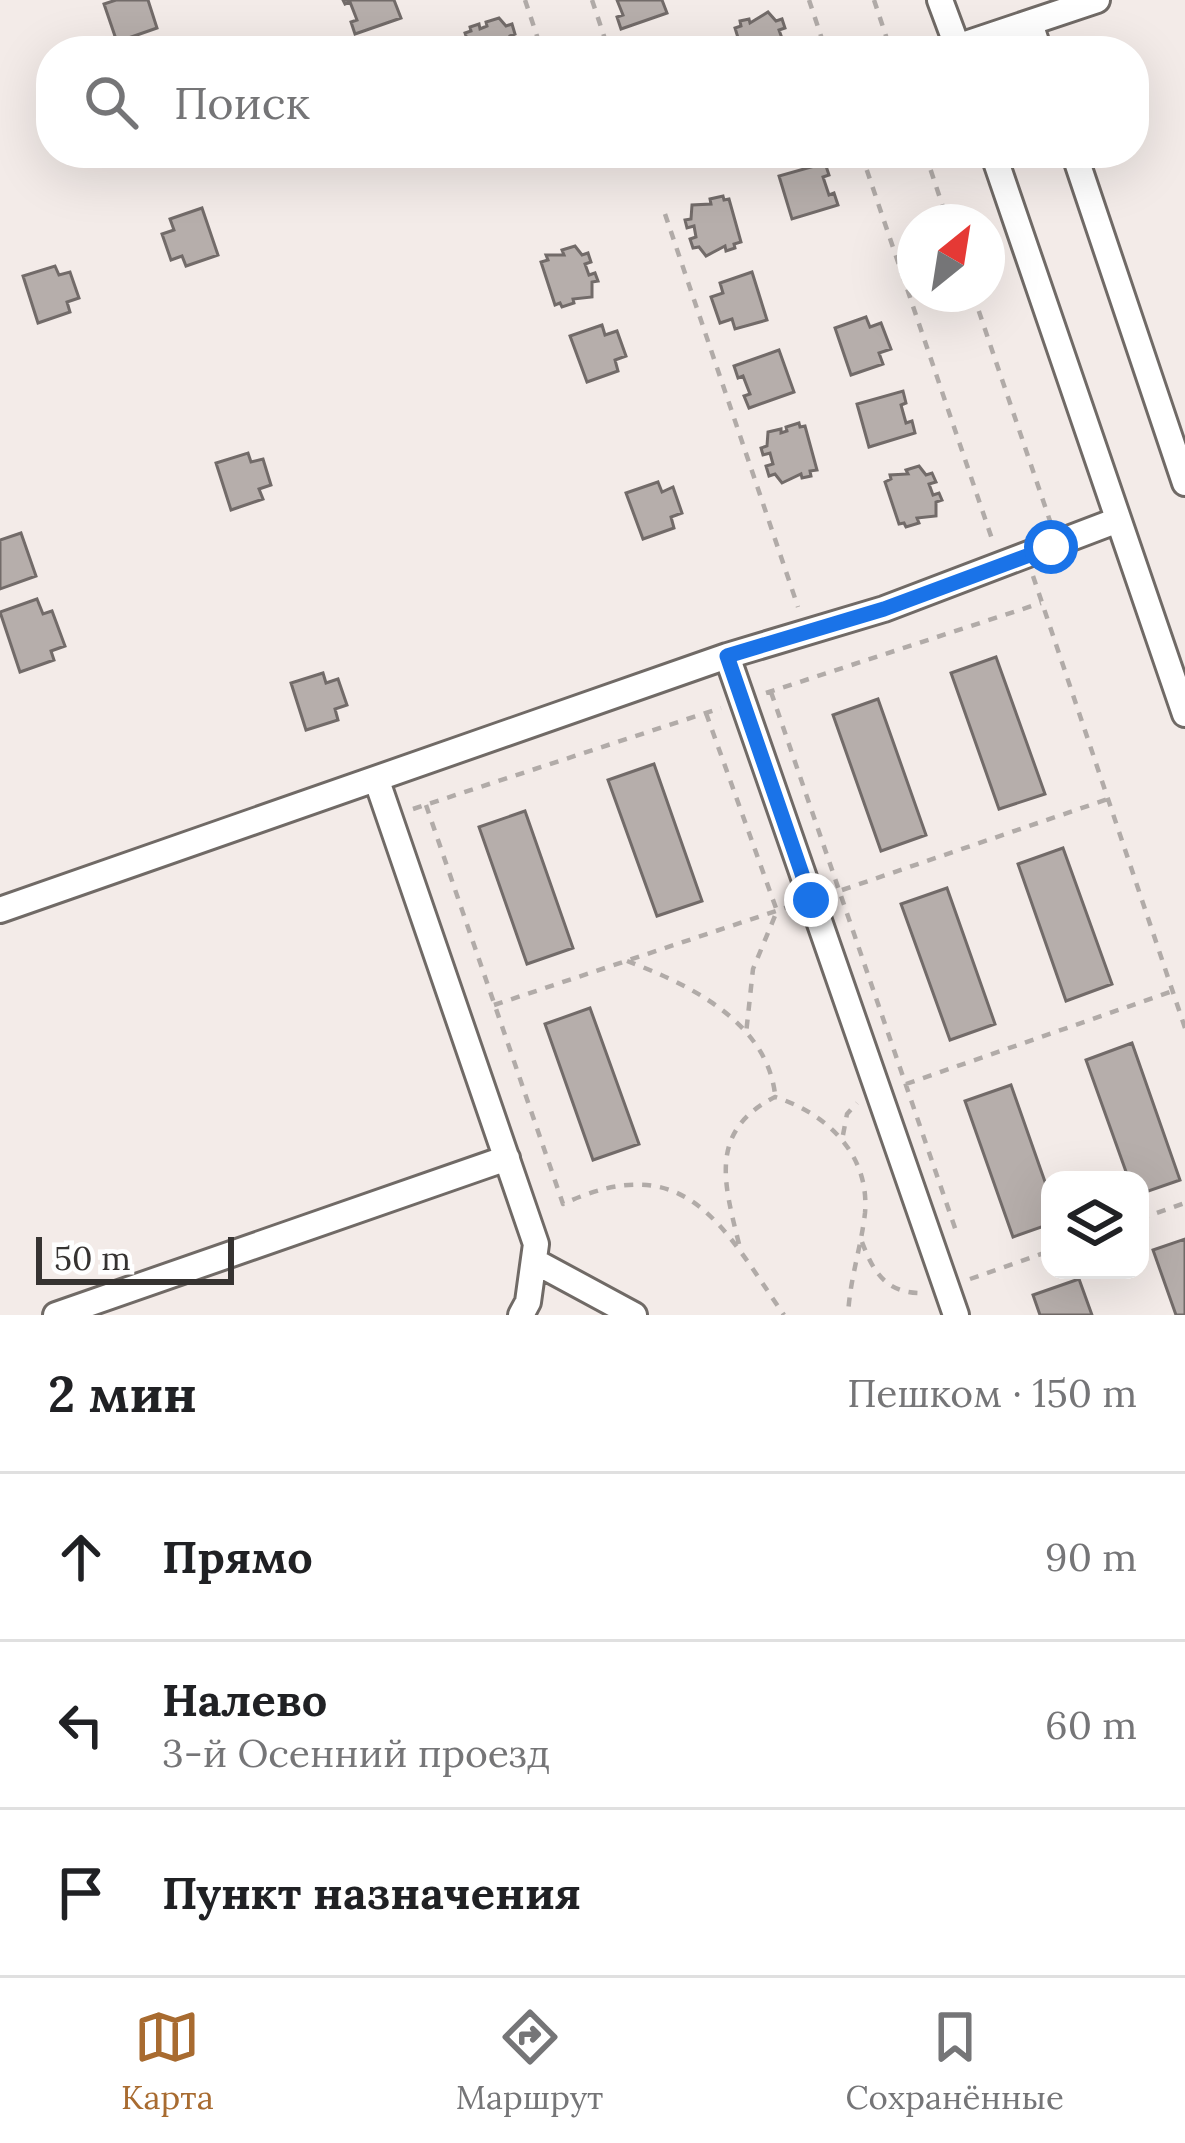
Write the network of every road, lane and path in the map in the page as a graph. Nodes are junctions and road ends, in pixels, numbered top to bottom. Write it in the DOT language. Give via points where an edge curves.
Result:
graph roads {
  1 [pos="525,0"];
  2 [pos="592,0"];
  3 [pos="808,0"];
  4 [pos="874,0"];
  5 [pos="940,0"];
  6 [pos="1097,0"];
  7 [pos="1030,23"];
  8 [pos="537,36"];
  9 [pos="604,36"];
  10 [pos="821,36"];
  11 [pos="886,36"];
  12 [pos="953,36"];
  13 [pos="994,36"];
  14 [pos="1035,36"];
  15 [pos="866,168"];
  16 [pos="930,168"];
  17 [pos="998,168"];
  18 [pos="1079,168"];
  19 [pos="942,204"];
  20 [pos="665,214"];
  21 [pos="979,312"];
  22 [pos="1185,483"];
  23 [pos="1118,520"];
  24 [pos="1058,544"];
  25 [pos="1026,554"];
  26 [pos="1000,563"];
  27 [pos="1041,603"];
  28 [pos="811,616"];
  29 [pos="727,656"];
  30 [pos="771,692"];
  31 [pos="742,702"];
  32 [pos="706,713"];
  33 [pos="1185,714"];
  34 [pos="377,781"];
  35 [pos="426,805"];
  36 [pos="390,817"];
  37 [pos="0,910"];
  38 [pos="627,961"];
  39 [pos="1173,992"];
  40 [pos="1185,1028"];
  41 [pos="746,1034"];
  42 [pos="906,1084"];
  43 [pos="878,1093"];
  44 [pos="775,1097"];
  45 [pos="843,1137"];
  46 [pos="507,1158"];
  47 [pos="1185,1204"];
  48 [pos="1149,1216"];
  49 [pos="958,1235"];
  50 [pos="741,1250"];
  51 [pos="534,1262"];
  52 [pos="63,1314"];
  53 [pos="521,1315"];
  54 [pos="634,1315"];
  55 [pos="784,1315"];
  56 [pos="848,1315"];
  57 [pos="956,1315"];
  1 -- 8 [label="path"];
  2 -- 9 [label="path"];
  3 -- 10 [label="path"];
  4 -- 11 [label="path"];
  5 -- 12 [label="street"];
  6 -- 7 [label="street"];
  7 -- 13 [label="street"];
  7 -- 14 [label="street"];
  15 -- 26 [label="path"];
  16 -- 19 [label="path"];
  17 -- 23 [label="street"];
  18 -- 22 [label="street"];
  20 -- 28 [label="path" via="799,608"];
  21 -- 24 [label="path"];
  23 -- 24 [label="street"];
  23 -- 33 [label="street"];
  24 -- 25 [label="street"];
  25 -- 26 [label="street"];
  25 -- 27 [label="path"];
  26 -- 29 [label="street" via="884,609"];
  27 -- 30 [label="path"];
  27 -- 39 [label="path"];
  29 -- 31 [label="street"];
  29 -- 34 [label="street"];
  30 -- 31 [label="path"];
  30 -- 42 [label="path"];
  31 -- 32 [label="path"];
  31 -- 43 [label="street"];
  32 -- 35 [label="path"];
  32 -- 41 [label="path" via="777,911 753,969"];
  34 -- 36 [label="street"];
  34 -- 37 [label="street"];
  35 -- 36 [label="path"];
  35 -- 50 [label="path" via="562,1204 596,1188 659,1185 720,1222"];
  36 -- 46 [label="street"];
  38 -- 41 [label="path" via="677,980 728,1012"];
  39 -- 40 [label="path"];
  39 -- 42 [label="path"];
  41 -- 44 [label="path" via="772,1072"];
  42 -- 43 [label="path"];
  42 -- 49 [label="path"];
  43 -- 45 [label="path" via="847,1114"];
  43 -- 57 [label="street"];
  44 -- 45 [label="path" via="808,1107"];
  44 -- 50 [label="path" via="751,1109 727,1145 724,1185"];
  45 -- 56 [label="path" via="866,1207"];
  46 -- 51 [label="street" via="536,1244"];
  46 -- 52 [label="street"];
  47 -- 48 [label="path"];
  50 -- 55 [label="path"];
  51 -- 53 [label="street"];
  51 -- 54 [label="street"];
}
